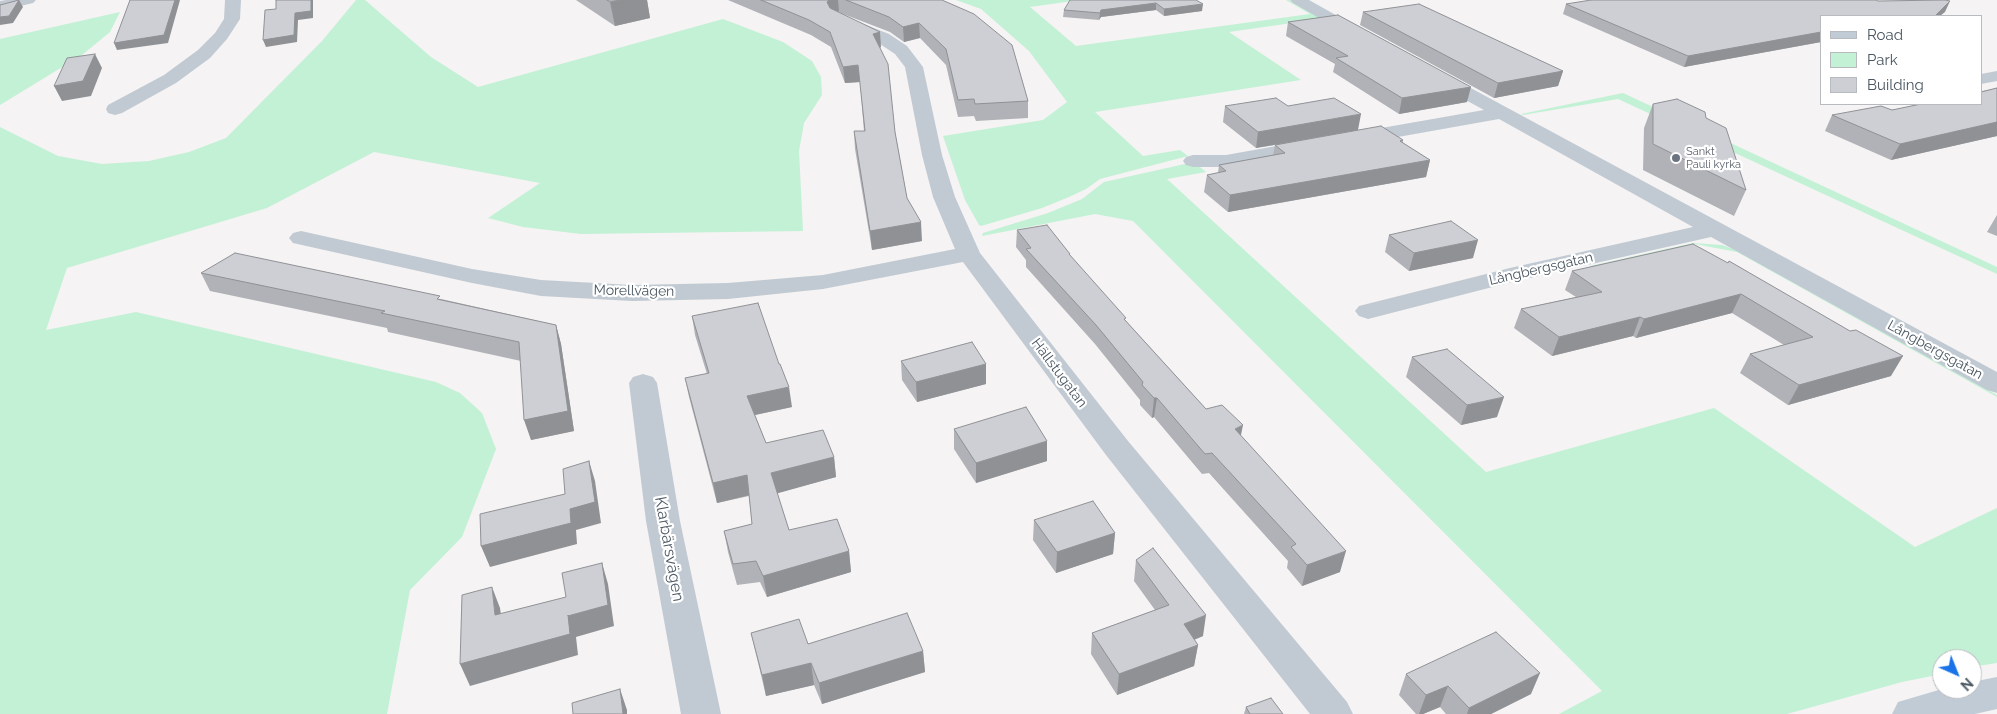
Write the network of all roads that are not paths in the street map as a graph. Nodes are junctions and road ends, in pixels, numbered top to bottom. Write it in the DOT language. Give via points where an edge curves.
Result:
graph roads {
  1 [pos="28,0"];
  2 [pos="233,0"];
  3 [pos="1298,0"];
  4 [pos="0,6"];
  5 [pos="838,18"];
  6 [pos="1375,43"];
  7 [pos="1417,66"];
  8 [pos="1997,76"];
  9 [pos="1982,79"];
  10 [pos="115,109"];
  11 [pos="1501,113"];
  12 [pos="1193,161"];
  13 [pos="1715,229"];
  14 [pos="301,238"];
  15 [pos="969,254"];
  16 [pos="1368,311"];
  17 [pos="643,384"];
  18 [pos="1997,384"];
  19 [pos="1997,693"];
  20 [pos="1961,708"];
  21 [pos="701,714"];
  22 [pos="1333,714"];
  23 [pos="1912,714"];
  1 -- 4 [label="street"];
  2 -- 10 [label="street" via="232,20 204,54 170,79"];
  3 -- 6 [label="street"];
  5 -- 15 [label="street, Hällstugatan" via="883,38 901,50 914,67 944,197"];
  7 -- 11 [label="street, Långbergsgatan"];
  8 -- 9 [label="street"];
  11 -- 12 [label="street" via="1226,161"];
  11 -- 13 [label="street, Långbergsgatan"];
  13 -- 16 [label="street, Långbergsgatan"];
  13 -- 18 [label="street, Långbergsgatan"];
  14 -- 15 [label="street, Morellvägen" via="532,286 632,293 728,291 823,282"];
  15 -- 22 [label="street, Hällstugatan" via="1117,448"];
  17 -- 21 [label="street, Klarbärsvägen" via="663,521"];
  19 -- 20 [label="street"];
  20 -- 23 [label="street"];
}
